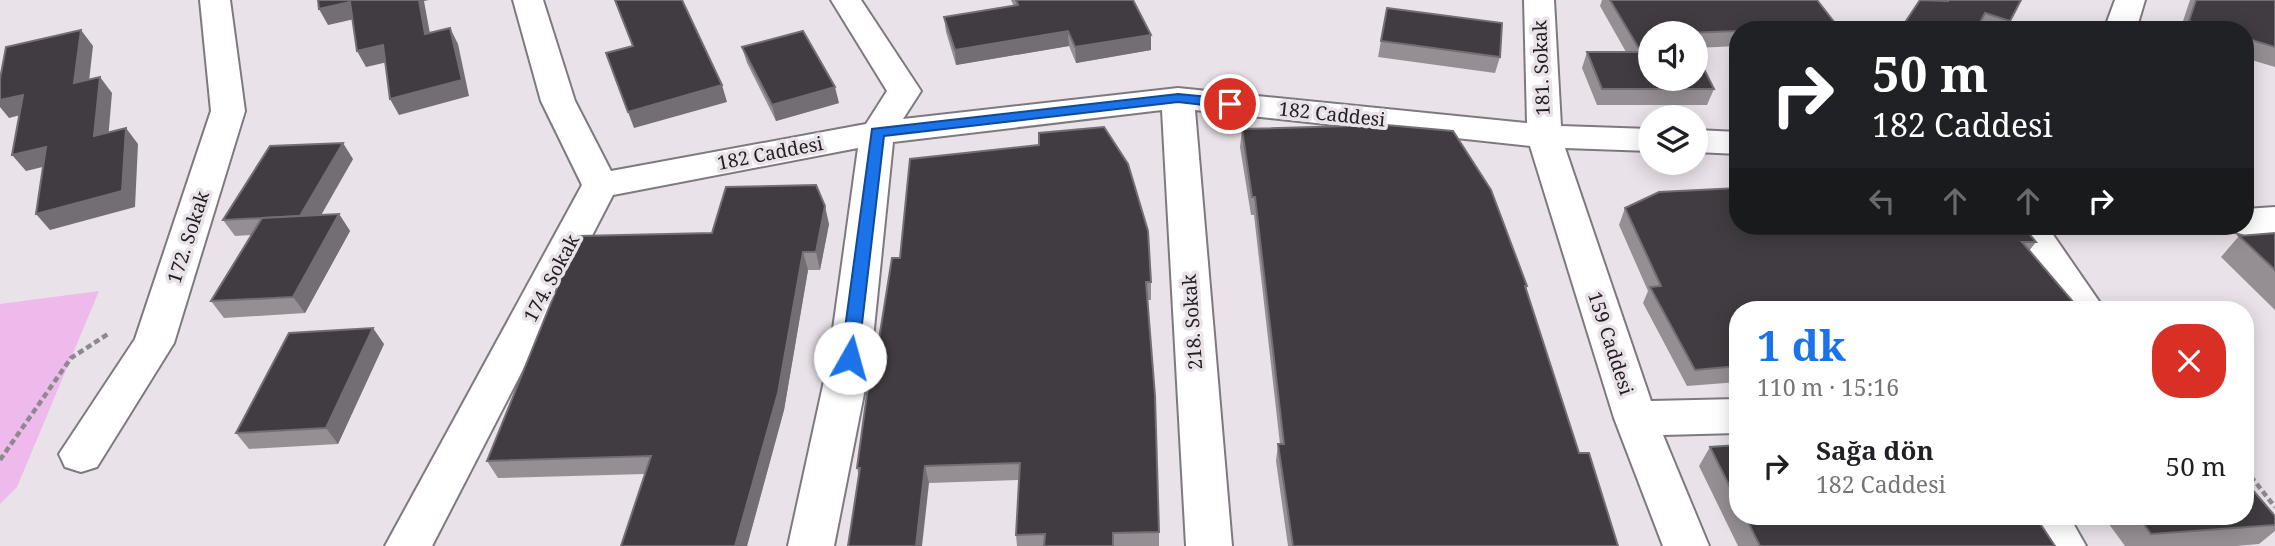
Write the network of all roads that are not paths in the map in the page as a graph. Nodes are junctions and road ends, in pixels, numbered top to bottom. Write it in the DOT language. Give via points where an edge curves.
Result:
graph roads {
  1 [pos="215,0"];
  2 [pos="528,0"];
  3 [pos="846,0"];
  4 [pos="1539,0"];
  5 [pos="2130,0"];
  6 [pos="2123,21"];
  7 [pos="1178,98"];
  8 [pos="877,132"];
  9 [pos="1544,136"];
  10 [pos="1638,140"];
  11 [pos="1708,142"];
  12 [pos="1729,143"];
  13 [pos="600,185"];
  14 [pos="2275,220"];
  15 [pos="2254,221"];
  16 [pos="2034,235"];
  17 [pos="2079,301"];
  18 [pos="1729,416"];
  19 [pos="1635,418"];
  20 [pos="81,454"];
  21 [pos="2049,525"];
  22 [pos="408,546"];
  23 [pos="811,546"];
  24 [pos="1209,546"];
  25 [pos="1686,546"];
  26 [pos="2063,546"];
  1 -- 20 [label="street, 172. Sokak" via="228,111 155,343"];
  2 -- 13 [label="street" via="558,101"];
  3 -- 8 [label="street" via="905,91"];
  4 -- 9 [label="street, 181. Sokak"];
  5 -- 6 [label="street"];
  7 -- 8 [label="street, 182 Caddesi"];
  7 -- 9 [label="street, 182 Caddesi"];
  7 -- 24 [label="street, 218. Sokak"];
  8 -- 13 [label="street, 182 Caddesi"];
  8 -- 23 [label="street" via="850,358"];
  9 -- 10 [label="street, 182 Caddesi"];
  9 -- 19 [label="street, 159 Caddesi"];
  11 -- 12 [label="street"];
  13 -- 22 [label="street, 174. Sokak"];
  14 -- 15 [label="street"];
  16 -- 17 [label="street"];
  18 -- 19 [label="street"];
  19 -- 25 [label="street, 159 Caddesi"];
  21 -- 26 [label="street"];
}
